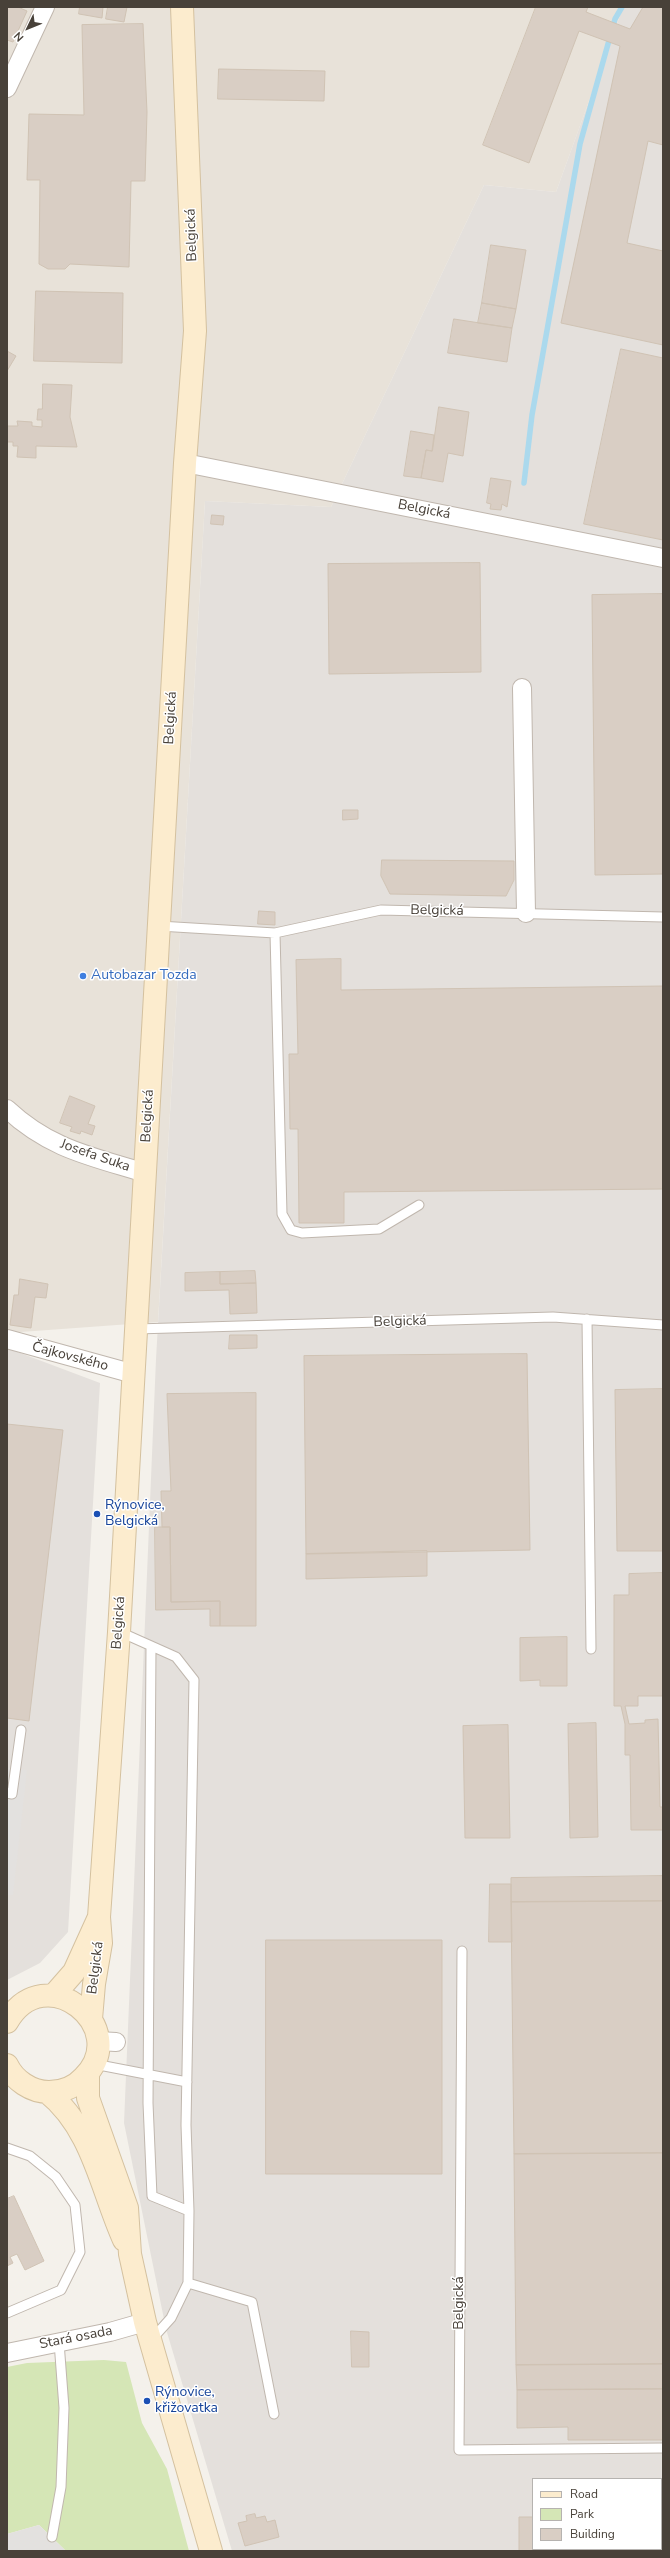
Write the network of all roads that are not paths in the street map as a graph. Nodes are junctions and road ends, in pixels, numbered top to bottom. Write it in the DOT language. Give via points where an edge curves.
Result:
graph roads {
  1 [pos="45,7"];
  2 [pos="182,7"];
  3 [pos="7,88"];
  4 [pos="185,463"];
  5 [pos="663,558"];
  6 [pos="522,688"];
  7 [pos="526,913"];
  8 [pos="663,917"];
  9 [pos="159,926"];
  10 [pos="275,933"];
  11 [pos="7,1109"];
  12 [pos="145,1173"];
  13 [pos="419,1205"];
  14 [pos="587,1319"];
  15 [pos="663,1325"];
  16 [pos="136,1329"];
  17 [pos="7,1339"];
  18 [pos="134,1374"];
  19 [pos="119,1632"];
  20 [pos="151,1646"];
  21 [pos="591,1649"];
  22 [pos="21,1730"];
  23 [pos="7,1794"];
  24 [pos="99,1917"];
  25 [pos="462,1951"];
  26 [pos="53,1996"];
  27 [pos="91,2019"];
  28 [pos="7,2022"];
  29 [pos="91,2069"];
  30 [pos="10,2074"];
  31 [pos="148,2076"];
  32 [pos="187,2082"];
  33 [pos="47,2092"];
  34 [pos="7,2148"];
  35 [pos="189,2211"];
  36 [pos="130,2254"];
  37 [pos="188,2284"];
  38 [pos="7,2314"];
  39 [pos="148,2331"];
  40 [pos="59,2342"];
  41 [pos="7,2353"];
  42 [pos="274,2414"];
  43 [pos="663,2448"];
  44 [pos="52,2537"];
  45 [pos="211,2551"];
  1 -- 3 [label="street"];
  2 -- 4 [label="street, Belgická" via="195,331"];
  4 -- 5 [label="street, Belgická"];
  4 -- 9 [label="street, Belgická"];
  6 -- 7 [label="street"];
  7 -- 8 [label="lane, Belgická"];
  7 -- 10 [label="lane, Belgická" via="381,910"];
  9 -- 10 [label="lane, Belgická"];
  9 -- 12 [label="street, Belgická"];
  10 -- 13 [label="lane" via="282,1214 291,1230 302,1233 379,1229"];
  11 -- 12 [label="street, Josefa Suka" via="29,1129 68,1150"];
  12 -- 16 [label="street, Belgická"];
  14 -- 15 [label="lane, Belgická"];
  14 -- 16 [label="lane, Belgická" via="553,1317"];
  14 -- 21 [label="lane"];
  16 -- 18 [label="street, Belgická"];
  17 -- 18 [label="street, Čajkovského"];
  18 -- 19 [label="street, Belgická"];
  19 -- 20 [label="lane"];
  19 -- 24 [label="street, Belgická"];
  20 -- 31 [label="lane"];
  20 -- 32 [label="lane" via="176,1657 194,1680"];
  22 -- 23 [label="lane" via="12,1794"];
  24 -- 26 [label="street, Belgická" via="74,1972"];
  24 -- 27 [label="street, Belgická" via="101,1943"];
  25 -- 43 [label="lane, Belgická" via="459,2450"];
  26 -- 27 [label="street" via="75,2002"];
  26 -- 28 [label="street" via="30,2000 19,2006"];
  27 -- 29 [label="street" via="107,2042"];
  29 -- 31 [label="lane"];
  29 -- 33 [label="street" via="70,2088"];
  29 -- 36 [label="street" via="88,2098 127,2208"];
  30 -- 33 [label="street" via="26,2085"];
  31 -- 32 [label="lane"];
  31 -- 35 [label="lane" via="152,2196"];
  32 -- 35 [label="lane"];
  33 -- 36 [label="street" via="61,2103 85,2137"];
  34 -- 38 [label="lane" via="30,2156 56,2176 75,2205 80,2252 61,2290"];
  35 -- 37 [label="lane"];
  36 -- 39 [label="street"];
  37 -- 39 [label="lane" via="171,2318"];
  37 -- 42 [label="lane" via="252,2302"];
  39 -- 40 [label="street, Stará osada" via="110,2332"];
  39 -- 45 [label="street"];
  40 -- 41 [label="street, Stará osada"];
  40 -- 44 [label="lane" via="64,2408 61,2487"];
}
